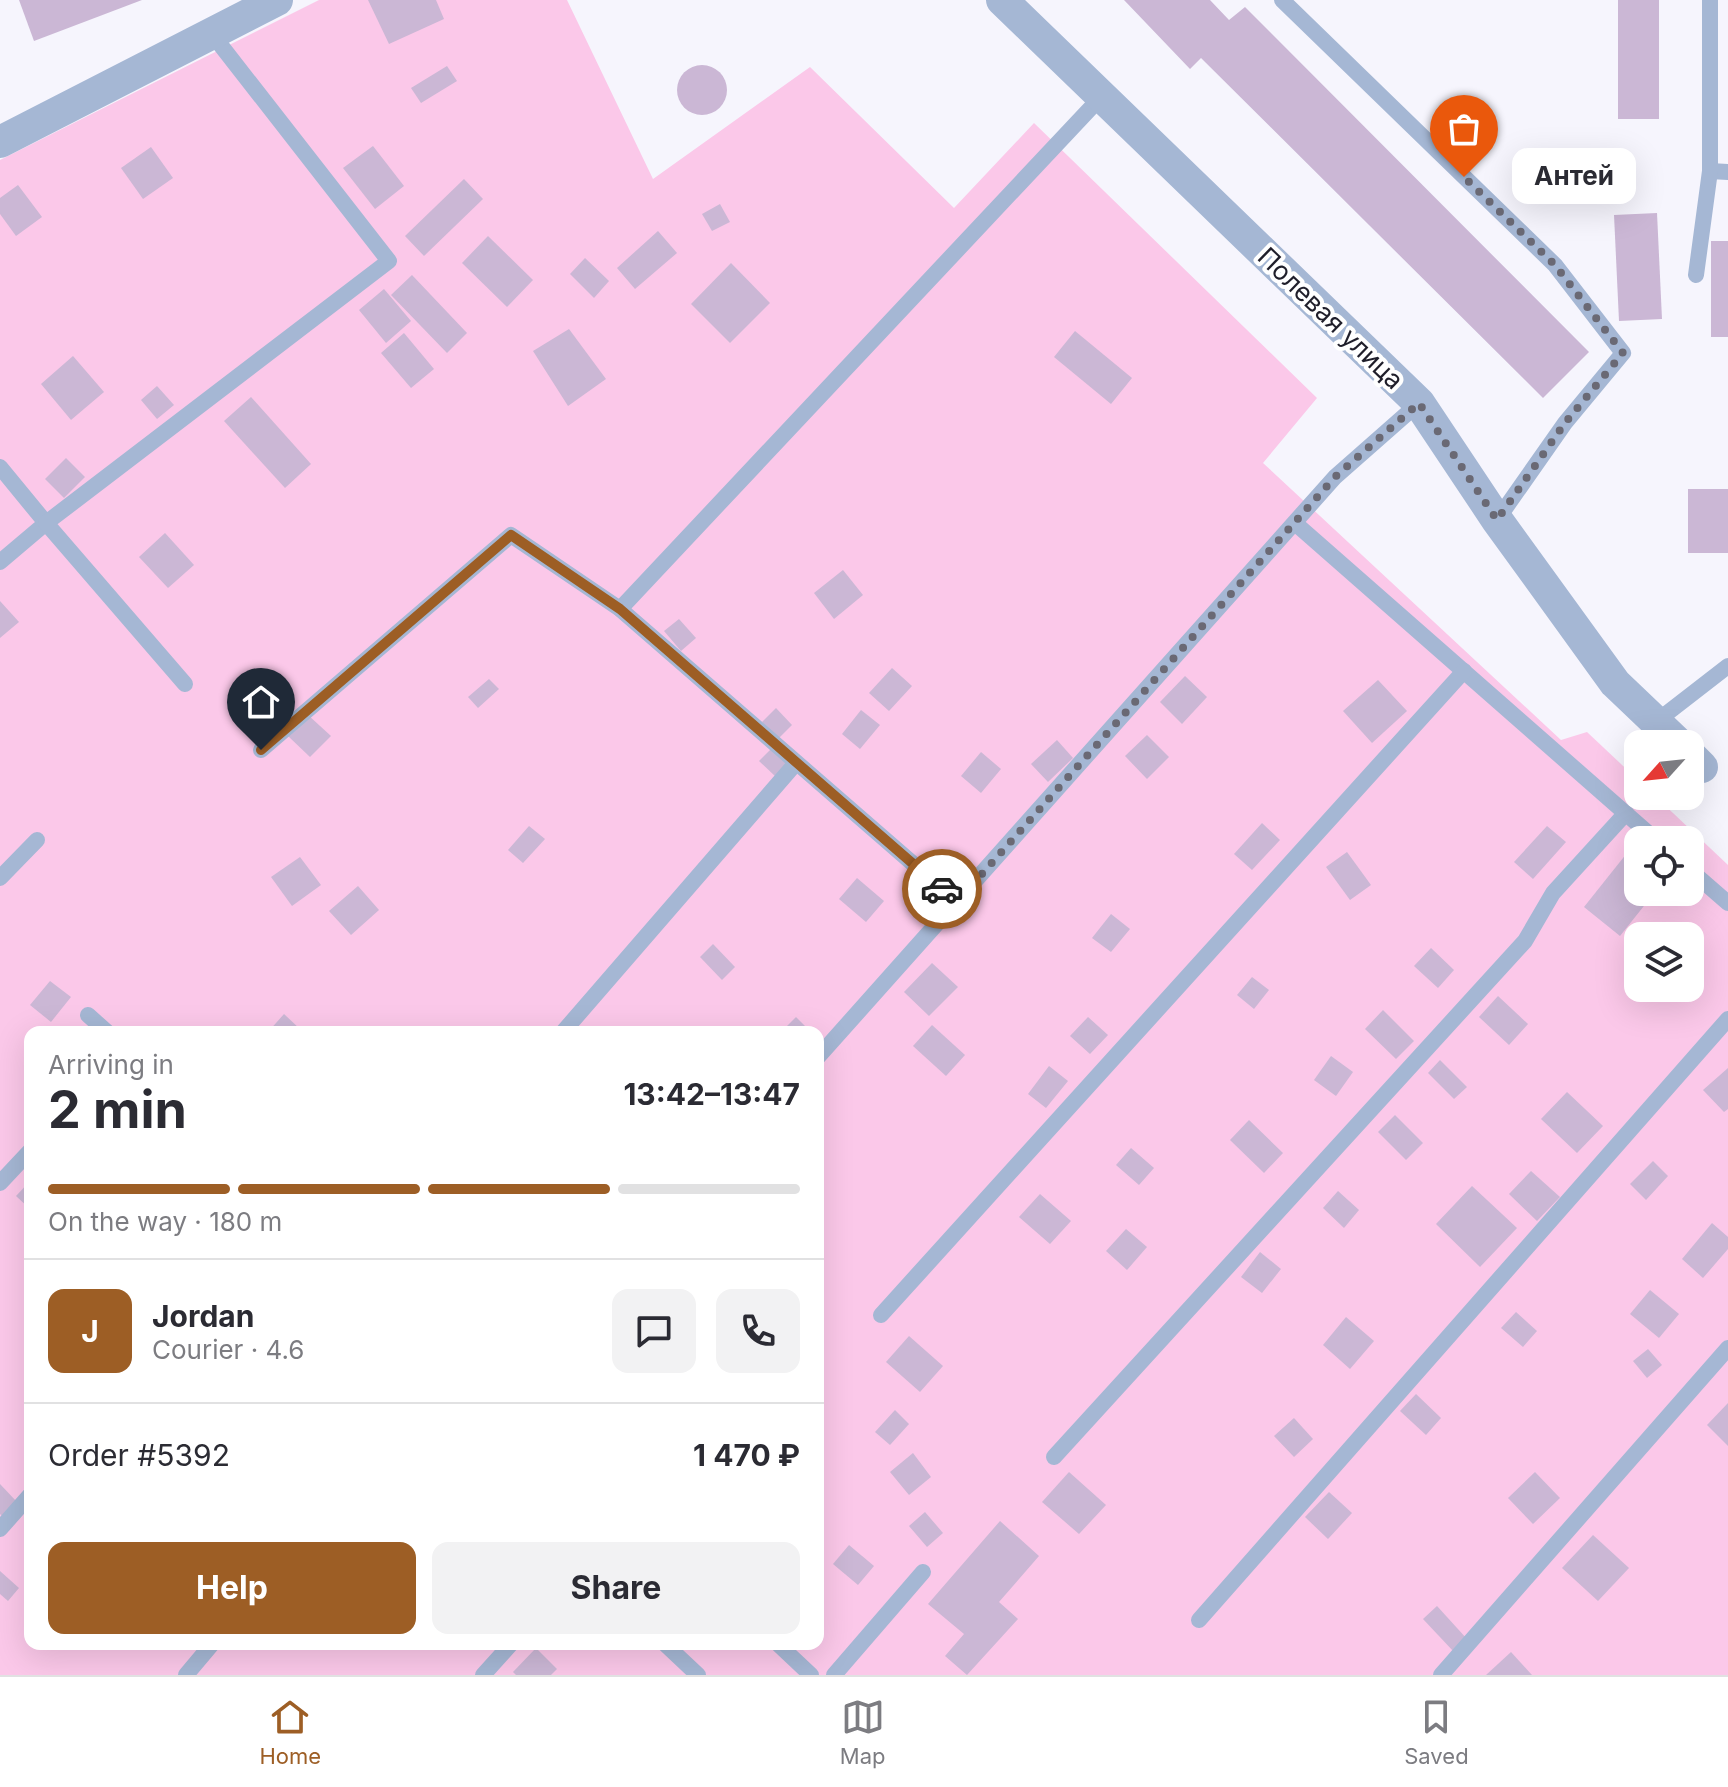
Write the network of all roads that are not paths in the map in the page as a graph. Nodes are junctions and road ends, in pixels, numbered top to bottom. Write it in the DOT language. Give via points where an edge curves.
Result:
graph roads {
  1 [pos="277,0"];
  2 [pos="1002,0"];
  3 [pos="1282,0"];
  4 [pos="1710,0"];
  5 [pos="212,34"];
  6 [pos="1102,96"];
  7 [pos="0,142"];
  8 [pos="1710,171"];
  9 [pos="1728,172"];
  10 [pos="1696,275"];
  11 [pos="1419,403"];
  12 [pos="0,467"];
  13 [pos="1497,520"];
  14 [pos="46,523"];
  15 [pos="1296,524"];
  16 [pos="0,562"];
  17 [pos="620,609"];
  18 [pos="1728,666"];
  19 [pos="1464,671"];
  20 [pos="185,684"];
  21 [pos="1657,721"];
  22 [pos="1666,730"];
  23 [pos="261,750"];
  24 [pos="796,763"];
  25 [pos="1626,813"];
  26 [pos="1640,826"];
  27 [pos="37,840"];
  28 [pos="0,878"];
  29 [pos="1704,882"];
  30 [pos="957,902"];
  31 [pos="1728,903"];
  32 [pos="88,1015"];
  33 [pos="1728,1019"];
  34 [pos="100,1026"];
  35 [pos="568,1026"];
  36 [pos="824,1050"];
  37 [pos="24,1157"];
  38 [pos="0,1183"];
  39 [pos="881,1315"];
  40 [pos="1728,1348"];
  41 [pos="1054,1457"];
  42 [pos="24,1502"];
  43 [pos="0,1529"];
  44 [pos="923,1572"];
  45 [pos="1199,1620"];
  46 [pos="207,1650"];
  47 [pos="506,1650"];
  48 [pos="671,1650"];
  49 [pos="784,1650"];
  50 [pos="186,1675"];
  51 [pos="483,1675"];
  52 [pos="698,1675"];
  53 [pos="811,1675"];
  54 [pos="834,1675"];
  55 [pos="1441,1675"];
  1 -- 5 [label="street"];
  2 -- 6 [label="street, Полевая улица"];
  3 -- 13 [label="lane" via="1555,265 1623,353 1565,423"];
  4 -- 8 [label="lane"];
  5 -- 7 [label="street"];
  5 -- 14 [label="lane" via="389,261"];
  6 -- 11 [label="street, Полевая улица"];
  6 -- 17 [label="lane"];
  8 -- 9 [label="lane"];
  8 -- 10 [label="lane"];
  11 -- 13 [label="street, Полевая улица"];
  11 -- 15 [label="lane" via="1335,477"];
  12 -- 14 [label="lane"];
  13 -- 21 [label="street, Полевая улица" via="1615,683"];
  14 -- 16 [label="lane"];
  14 -- 20 [label="lane"];
  15 -- 19 [label="lane"];
  15 -- 30 [label="lane"];
  17 -- 23 [label="lane" via="511,535"];
  17 -- 24 [label="lane"];
  18 -- 21 [label="lane"];
  19 -- 25 [label="lane"];
  19 -- 39 [label="lane"];
  21 -- 22 [label="street, Полевая улица"];
  24 -- 30 [label="lane"];
  24 -- 35 [label="lane"];
  25 -- 26 [label="lane"];
  25 -- 41 [label="lane" via="1553,893 1525,941"];
  27 -- 28 [label="lane"];
  29 -- 31 [label="lane"];
  30 -- 36 [label="lane"];
  32 -- 34 [label="lane"];
  33 -- 45 [label="lane"];
  37 -- 38 [label="lane"];
  40 -- 55 [label="lane"];
  42 -- 43 [label="lane"];
  44 -- 54 [label="lane"];
  46 -- 50 [label="lane"];
  47 -- 51 [label="lane"];
  48 -- 52 [label="lane"];
  49 -- 53 [label="lane"];
}
